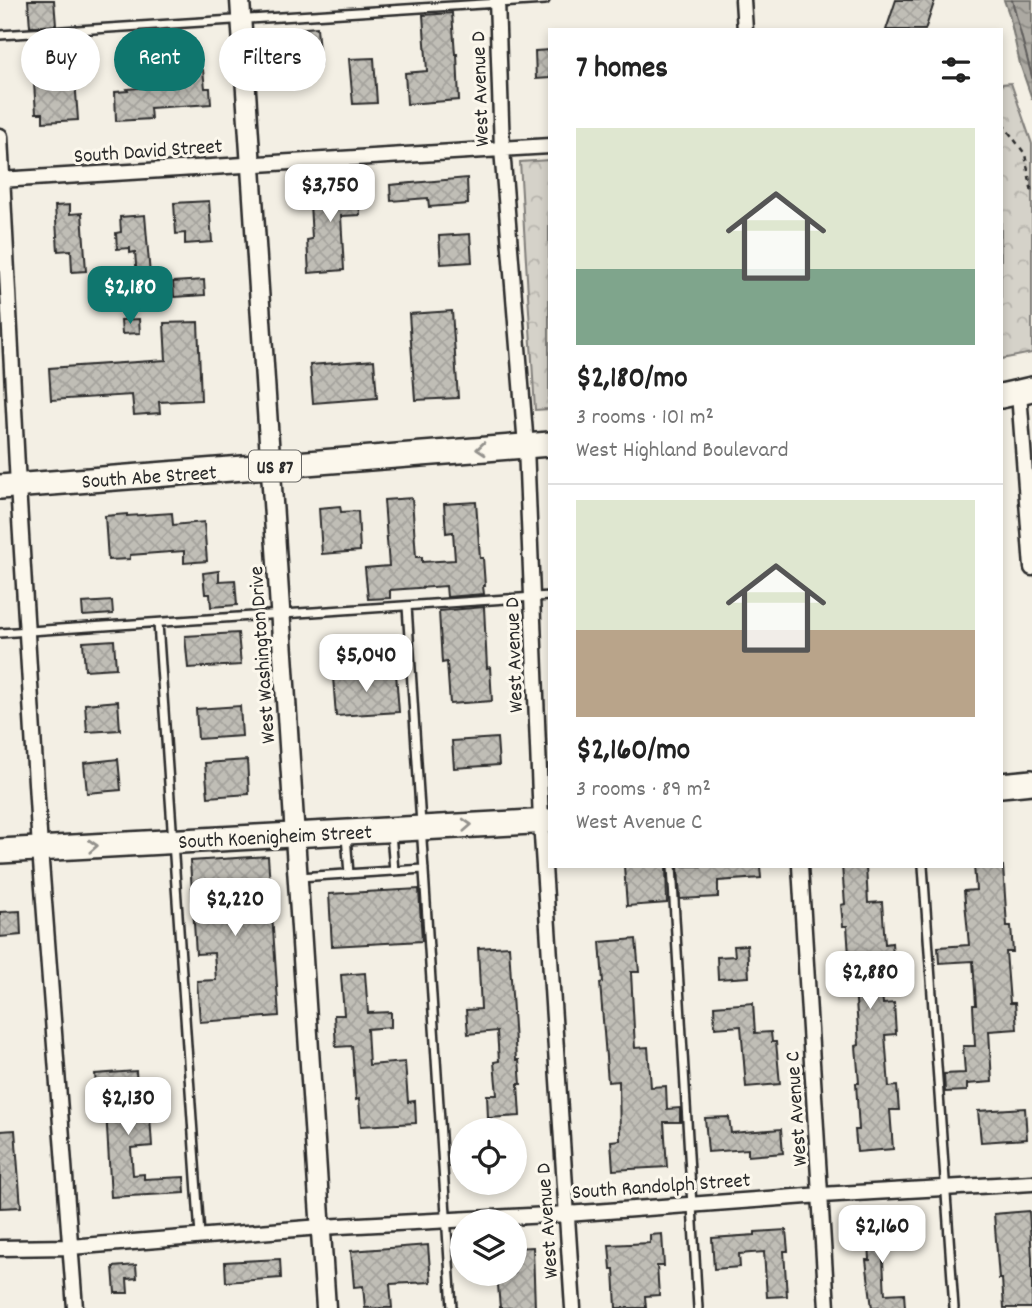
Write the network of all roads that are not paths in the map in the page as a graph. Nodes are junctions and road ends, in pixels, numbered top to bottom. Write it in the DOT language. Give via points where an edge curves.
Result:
graph roads {
  1 [pos="240,0"];
  2 [pos="545,0"];
  3 [pos="743,0"];
  4 [pos="497,2"];
  5 [pos="241,20"];
  6 [pos="745,28"];
  7 [pos="0,35"];
  8 [pos="0,136"];
  9 [pos="548,146"];
  10 [pos="502,149"];
  11 [pos="251,165"];
  12 [pos="1,180"];
  13 [pos="1017,392"];
  14 [pos="548,444"];
  15 [pos="526,446"];
  16 [pos="271,466"];
  17 [pos="9,487"];
  18 [pos="1032,568"];
  19 [pos="548,596"];
  20 [pos="532,597"];
  21 [pos="407,606"];
  22 [pos="281,615"];
  23 [pos="158,623"];
  24 [pos="27,632"];
  25 [pos="0,634"];
  26 [pos="1032,782"];
  27 [pos="1003,785"];
  28 [pos="545,821"];
  29 [pos="421,828"];
  30 [pos="391,829"];
  31 [pos="346,832"];
  32 [pos="295,834"];
  33 [pos="173,841"];
  34 [pos="40,849"];
  35 [pos="0,851"];
  36 [pos="672,868"];
  37 [pos="800,868"];
  38 [pos="923,868"];
  39 [pos="424,869"];
  40 [pos="394,871"];
  41 [pos="349,874"];
  42 [pos="298,877"];
  43 [pos="1032,1183"];
  44 [pos="946,1187"];
  45 [pos="821,1195"];
  46 [pos="693,1204"];
  47 [pos="567,1213"];
  48 [pos="447,1220"];
  49 [pos="321,1227"];
  50 [pos="200,1236"];
  51 [pos="70,1247"];
  52 [pos="0,1248"];
  53 [pos="75,1308"];
  54 [pos="327,1308"];
  55 [pos="452,1308"];
  56 [pos="573,1308"];
  57 [pos="698,1308"];
  58 [pos="827,1308"];
  59 [pos="954,1308"];
  1 -- 5 [label="street, West Washington Drive"];
  2 -- 4 [label="lane"];
  3 -- 6 [label="street"];
  4 -- 5 [label="lane"];
  4 -- 10 [label="street, West Avenue D"];
  5 -- 7 [label="lane"];
  5 -- 11 [label="street, West Washington Drive"];
  8 -- 12 [label="street"];
  9 -- 10 [label="street, South David Street"];
  10 -- 11 [label="street, South David Street"];
  10 -- 15 [label="street, West Avenue D"];
  11 -- 12 [label="street, South David Street"];
  11 -- 16 [label="street, West Washington Drive"];
  12 -- 17 [label="street"];
  13 -- 18 [label="street"];
  14 -- 15 [label="main road, South Abe Street / US 87"];
  15 -- 16 [label="main road, South Abe Street / US 87, one-way"];
  15 -- 20 [label="street, West Avenue D"];
  16 -- 17 [label="main road, South Abe Street / US 87"];
  16 -- 22 [label="street, West Washington Drive"];
  17 -- 24 [label="street"];
  19 -- 20 [label="lane"];
  20 -- 21 [label="lane"];
  20 -- 28 [label="street, West Avenue D"];
  21 -- 22 [label="lane"];
  21 -- 29 [label="lane"];
  22 -- 23 [label="lane"];
  22 -- 32 [label="street, West Washington Drive"];
  23 -- 24 [label="lane"];
  23 -- 33 [label="lane"];
  24 -- 25 [label="lane"];
  24 -- 34 [label="street"];
  26 -- 27 [label="main road"];
  29 -- 28 [label="main road, South Koenigheim Street, one-way"];
  28 -- 47 [label="street, West Avenue D"];
  29 -- 30 [label="main road, South Koenigheim Street"];
  29 -- 39 [label="lane"];
  30 -- 31 [label="main road, South Koenigheim Street"];
  30 -- 40 [label="lane"];
  31 -- 32 [label="main road, South Koenigheim Street"];
  31 -- 41 [label="lane"];
  32 -- 33 [label="main road, South Koenigheim Street"];
  32 -- 42 [label="street, West Washington Drive"];
  34 -- 33 [label="main road, South Koenigheim Street, one-way"];
  33 -- 50 [label="lane"];
  34 -- 35 [label="main road, South Koenigheim Street"];
  34 -- 51 [label="street"];
  36 -- 46 [label="lane"];
  37 -- 45 [label="street, West Avenue C"];
  38 -- 44 [label="lane"];
  39 -- 40 [label="lane"];
  39 -- 48 [label="lane"];
  40 -- 41 [label="lane"];
  41 -- 42 [label="lane"];
  42 -- 49 [label="street, West Washington Drive"];
  43 -- 44 [label="street, South Randolph Street"];
  44 -- 45 [label="street, South Randolph Street"];
  44 -- 59 [label="lane"];
  45 -- 46 [label="street, South Randolph Street"];
  45 -- 58 [label="street, West Avenue C"];
  46 -- 47 [label="street, South Randolph Street"];
  46 -- 57 [label="lane"];
  47 -- 48 [label="street, South Randolph Street"];
  47 -- 56 [label="street, West Avenue D"];
  48 -- 49 [label="street, South Randolph Street"];
  48 -- 55 [label="lane"];
  49 -- 50 [label="street, South Randolph Street"];
  49 -- 54 [label="street, West Washington Drive"];
  50 -- 51 [label="street, South Randolph Street"];
  51 -- 52 [label="street, South Randolph Street"];
  51 -- 53 [label="street"];
}
